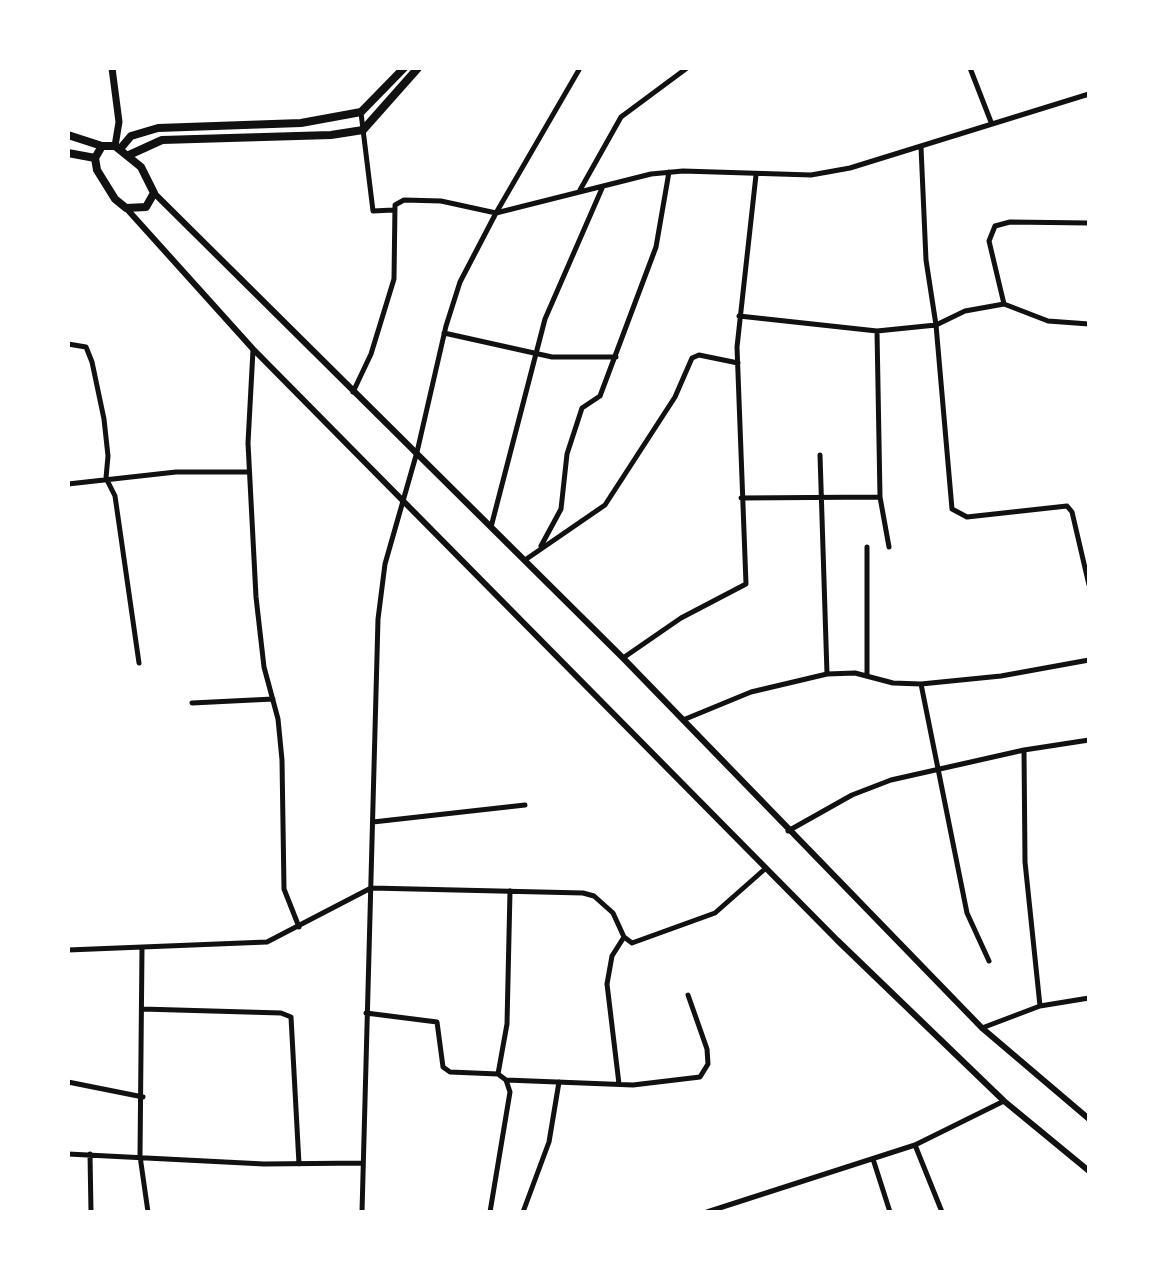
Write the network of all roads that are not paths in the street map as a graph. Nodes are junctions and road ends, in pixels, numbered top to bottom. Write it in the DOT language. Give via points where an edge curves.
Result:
graph roads {
  1 [pos="112,68"];
  2 [pos="404,68"];
  3 [pos="418,68"];
  4 [pos="580,68"];
  5 [pos="687,68"];
  6 [pos="970,68"];
  7 [pos="1089,94"];
  8 [pos="361,112"];
  9 [pos="991,122"];
  10 [pos="363,130"];
  11 [pos="68,135"];
  12 [pos="102,146"];
  13 [pos="118,147"];
  14 [pos="921,147"];
  15 [pos="68,153"];
  16 [pos="129,155"];
  17 [pos="95,158"];
  18 [pos="669,172"];
  19 [pos="756,175"];
  20 [pos="603,185"];
  21 [pos="580,191"];
  22 [pos="154,193"];
  23 [pos="126,208"];
  24 [pos="393,210"];
  25 [pos="496,213"];
  26 [pos="1089,223"];
  27 [pos="1004,304"];
  28 [pos="738,316"];
  29 [pos="1089,324"];
  30 [pos="936,325"];
  31 [pos="877,331"];
  32 [pos="444,333"];
  33 [pos="68,344"];
  34 [pos="253,349"];
  35 [pos="537,354"];
  36 [pos="616,357"];
  37 [pos="738,363"];
  38 [pos="353,392"];
  39 [pos="417,452"];
  40 [pos="820,455"];
  41 [pos="248,472"];
  42 [pos="106,478"];
  43 [pos="68,484"];
  44 [pos="821,496"];
  45 [pos="880,497"];
  46 [pos="741,498"];
  47 [pos="403,500"];
  48 [pos="491,527"];
  49 [pos="541,546"];
  50 [pos="867,547"];
  51 [pos="889,547"];
  52 [pos="525,560"];
  53 [pos="1089,585"];
  54 [pos="623,658"];
  55 [pos="1089,660"];
  56 [pos="139,663"];
  57 [pos="827,674"];
  58 [pos="867,676"];
  59 [pos="921,684"];
  60 [pos="273,699"];
  61 [pos="192,703"];
  62 [pos="682,721"];
  63 [pos="1089,740"];
  64 [pos="1024,750"];
  65 [pos="936,769"];
  66 [pos="525,805"];
  67 [pos="373,822"];
  68 [pos="788,831"];
  69 [pos="766,868"];
  70 [pos="371,888"];
  71 [pos="510,891"];
  72 [pos="299,927"];
  73 [pos="624,937"];
  74 [pos="142,948"];
  75 [pos="68,950"];
  76 [pos="989,961"];
  77 [pos="688,995"];
  78 [pos="1089,998"];
  79 [pos="1040,1006"];
  80 [pos="142,1009"];
  81 [pos="366,1013"];
  82 [pos="982,1028"];
  83 [pos="498,1074"];
  84 [pos="506,1080"];
  85 [pos="68,1082"];
  86 [pos="559,1082"];
  87 [pos="619,1084"];
  88 [pos="143,1097"];
  89 [pos="1004,1101"];
  90 [pos="1089,1119"];
  91 [pos="915,1145"];
  92 [pos="68,1154"];
  93 [pos="90,1154"];
  94 [pos="140,1156"];
  95 [pos="873,1159"];
  96 [pos="363,1163"];
  97 [pos="299,1164"];
  98 [pos="1089,1171"];
  99 [pos="91,1212"];
  100 [pos="148,1212"];
  101 [pos="362,1212"];
  102 [pos="490,1212"];
  103 [pos="523,1212"];
  104 [pos="707,1212"];
  105 [pos="890,1212"];
  106 [pos="942,1212"];
  1 -- 13 [label="main road"];
  2 -- 8 [label="highway"];
  3 -- 10 [label="highway"];
  4 -- 25 [label="street"];
  5 -- 21 [label="street" via="621,117"];
  6 -- 9 [label="street"];
  7 -- 9 [label="street"];
  8 -- 10 [label="street"];
  8 -- 13 [label="highway" via="301,123 158,128 131,136"];
  9 -- 14 [label="street"];
  10 -- 16 [label="highway" via="162,140"];
  10 -- 24 [label="street" via="373,211"];
  11 -- 12 [label="highway"];
  12 -- 13 [label="highway"];
  12 -- 17 [label="highway"];
  13 -- 16 [label="highway"];
  14 -- 19 [label="street" via="824,173"];
  14 -- 30 [label="street" via="926,260"];
  15 -- 17 [label="highway"];
  16 -- 22 [label="highway" via="147,175"];
  17 -- 23 [label="highway" via="104,184"];
  18 -- 19 [label="street"];
  18 -- 20 [label="street"];
  18 -- 36 [label="street" via="656,247"];
  19 -- 28 [label="street"];
  20 -- 21 [label="street"];
  20 -- 35 [label="street" via="545,319"];
  21 -- 25 [label="street"];
  22 -- 23 [label="highway" via="146,207"];
  22 -- 38 [label="street"];
  23 -- 34 [label="street"];
  24 -- 25 [label="street" via="404,200 441,201"];
  24 -- 38 [label="street" via="394,279"];
  25 -- 32 [label="street" via="460,282"];
  26 -- 27 [label="street" via="995,226 989,241"];
  27 -- 29 [label="street" via="1048,321"];
  27 -- 30 [label="street" via="965,311"];
  28 -- 31 [label="street"];
  28 -- 37 [label="street"];
  30 -- 31 [label="street"];
  30 -- 53 [label="street" via="952,509 967,517 1067,506"];
  31 -- 45 [label="street"];
  32 -- 35 [label="street"];
  32 -- 39 [label="street"];
  33 -- 42 [label="street" via="86,347 92,362 106,432"];
  34 -- 41 [label="street"];
  34 -- 47 [label="street"];
  35 -- 36 [label="street"];
  35 -- 48 [label="street"];
  36 -- 49 [label="street" via="598,400 582,408 567,454 561,509"];
  37 -- 46 [label="street"];
  37 -- 49 [label="street" via="692,358 675,397 605,505"];
  38 -- 39 [label="street"];
  39 -- 47 [label="street"];
  39 -- 48 [label="street"];
  40 -- 44 [label="street"];
  41 -- 42 [label="street"];
  41 -- 60 [label="street" via="259,632"];
  42 -- 43 [label="street"];
  42 -- 56 [label="street" via="115,496"];
  44 -- 45 [label="street"];
  44 -- 46 [label="street"];
  44 -- 57 [label="street"];
  45 -- 51 [label="street"];
  46 -- 54 [label="street" via="746,584 681,618"];
  47 -- 67 [label="street" via="385,564 378,619"];
  47 -- 69 [label="street"];
  48 -- 52 [label="street"];
  49 -- 52 [label="street"];
  50 -- 58 [label="street"];
  52 -- 54 [label="street"];
  54 -- 62 [label="street"];
  55 -- 59 [label="street"];
  57 -- 58 [label="street"];
  57 -- 62 [label="street" via="751,692"];
  58 -- 59 [label="street"];
  59 -- 65 [label="street"];
  60 -- 61 [label="street"];
  60 -- 72 [label="street" via="282,760 284,889"];
  62 -- 68 [label="street"];
  63 -- 64 [label="street"];
  64 -- 65 [label="street"];
  64 -- 79 [label="street" via="1025,862"];
  65 -- 68 [label="street" via="869,787"];
  65 -- 76 [label="street" via="967,913"];
  66 -- 67 [label="street"];
  67 -- 70 [label="street"];
  68 -- 82 [label="street"];
  69 -- 73 [label="street" via="705,917 638,942"];
  69 -- 89 [label="street"];
  70 -- 71 [label="street"];
  70 -- 72 [label="street"];
  70 -- 81 [label="street"];
  71 -- 73 [label="street" via="594,896 613,913"];
  71 -- 83 [label="street" via="507,1024"];
  72 -- 74 [label="street" via="267,942"];
  73 -- 87 [label="street" via="612,956 607,984"];
  74 -- 75 [label="street"];
  74 -- 80 [label="street"];
  77 -- 87 [label="street" via="707,1049 706,1072 676,1082"];
  78 -- 79 [label="street"];
  79 -- 82 [label="street"];
  80 -- 88 [label="street"];
  80 -- 97 [label="street" via="291,1017"];
  81 -- 83 [label="street" via="437,1022 443,1067 450,1072"];
  81 -- 96 [label="street"];
  82 -- 90 [label="street"];
  83 -- 84 [label="street"];
  84 -- 86 [label="street"];
  84 -- 102 [label="street" via="510,1092"];
  85 -- 88 [label="street"];
  86 -- 87 [label="street"];
  86 -- 103 [label="street" via="549,1142"];
  88 -- 94 [label="street"];
  89 -- 91 [label="street"];
  89 -- 98 [label="street"];
  91 -- 95 [label="street"];
  91 -- 106 [label="street"];
  92 -- 93 [label="street"];
  93 -- 94 [label="street"];
  93 -- 99 [label="street"];
  94 -- 97 [label="street"];
  94 -- 100 [label="street"];
  95 -- 104 [label="street"];
  95 -- 105 [label="street"];
  96 -- 97 [label="street"];
  96 -- 101 [label="street"];
}
